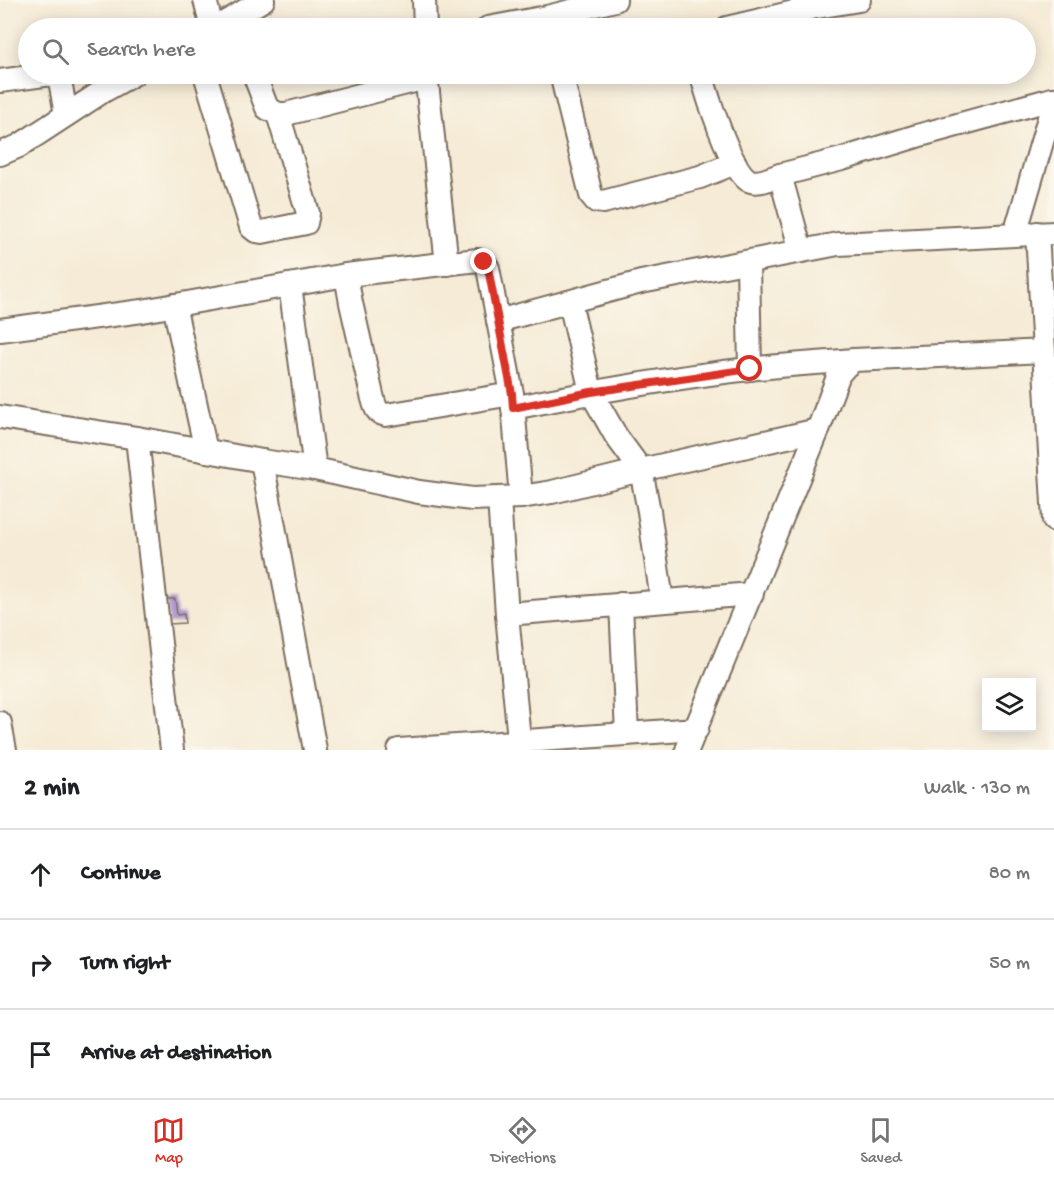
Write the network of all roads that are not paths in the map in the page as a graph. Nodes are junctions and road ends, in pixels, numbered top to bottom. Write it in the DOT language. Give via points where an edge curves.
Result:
graph roads {
  1 [pos="205,0"];
  2 [pos="263,0"];
  3 [pos="424,0"];
  4 [pos="615,0"];
  5 [pos="859,0"];
  6 [pos="810,4"];
  7 [pos="547,15"];
  8 [pos="219,18"];
  9 [pos="237,18"];
  10 [pos="425,18"];
  11 [pos="762,18"];
  12 [pos="18,79"];
  13 [pos="0,81"];
  14 [pos="61,84"];
  15 [pos="116,84"];
  16 [pos="208,84"];
  17 [pos="258,84"];
  18 [pos="397,84"];
  19 [pos="427,84"];
  20 [pos="563,84"];
  21 [pos="704,84"];
  22 [pos="1052,109"];
  23 [pos="278,114"];
  24 [pos="66,115"];
  25 [pos="0,154"];
  26 [pos="735,163"];
  27 [pos="780,175"];
  28 [pos="1035,233"];
  29 [pos="801,251"];
  30 [pos="747,262"];
  31 [pos="447,264"];
  32 [pos="346,275"];
  33 [pos="290,285"];
  34 [pos="570,302"];
  35 [pos="174,305"];
  36 [pos="498,321"];
  37 [pos="0,330"];
  38 [pos="1044,351"];
  39 [pos="854,360"];
  40 [pos="750,369"];
  41 [pos="591,392"];
  42 [pos="1051,397"];
  43 [pos="512,401"];
  44 [pos="0,417"];
  45 [pos="818,430"];
  46 [pos="137,438"];
  47 [pos="206,450"];
  48 [pos="262,461"];
  49 [pos="315,469"];
  50 [pos="641,470"];
  51 [pos="510,498"];
  52 [pos="1054,515"];
  53 [pos="1054,520"];
  54 [pos="752,594"];
  55 [pos="662,601"];
  56 [pos="621,604"];
  57 [pos="507,614"];
  58 [pos="0,723"];
  59 [pos="697,729"];
  60 [pos="627,734"];
  61 [pos="520,746"];
  62 [pos="5,750"];
  63 [pos="172,750"];
  64 [pos="315,750"];
  65 [pos="399,750"];
  66 [pos="687,750"];
  1 -- 8 [label="street"];
  2 -- 9 [label="street"];
  3 -- 10 [label="street"];
  4 -- 7 [label="street"];
  5 -- 6 [label="street"];
  6 -- 11 [label="street"];
  12 -- 13 [label="street"];
  14 -- 24 [label="street"];
  15 -- 24 [label="street"];
  16 -- 23 [label="street" via="251,227 262,232 306,223 308,219"];
  17 -- 23 [label="street" via="267,108"];
  18 -- 23 [label="street"];
  19 -- 31 [label="street"];
  20 -- 26 [label="street" via="591,195 596,201 700,177"];
  21 -- 26 [label="street"];
  22 -- 27 [label="street" via="917,136"];
  22 -- 28 [label="street"];
  24 -- 25 [label="street"];
  26 -- 27 [label="street" via="748,180 756,182"];
  27 -- 29 [label="street"];
  28 -- 29 [label="street" via="838,244"];
  28 -- 38 [label="street"];
  29 -- 30 [label="street"];
  30 -- 34 [label="street" via="641,282"];
  30 -- 40 [label="street"];
  31 -- 32 [label="street"];
  31 -- 36 [label="street" via="484,262"];
  32 -- 33 [label="street"];
  32 -- 43 [label="street" via="372,395 380,414"];
  33 -- 35 [label="street"];
  33 -- 49 [label="street"];
  34 -- 36 [label="street"];
  34 -- 41 [label="street"];
  35 -- 37 [label="street"];
  35 -- 47 [label="street"];
  36 -- 43 [label="street"];
  38 -- 39 [label="street"];
  38 -- 42 [label="street"];
  39 -- 40 [label="street"];
  39 -- 45 [label="street" via="839,374"];
  40 -- 41 [label="street"];
  41 -- 43 [label="street"];
  41 -- 50 [label="street"];
  42 -- 52 [label="street"];
  43 -- 51 [label="street"];
  44 -- 46 [label="street"];
  45 -- 50 [label="street"];
  45 -- 54 [label="street"];
  46 -- 47 [label="street"];
  46 -- 63 [label="street"];
  47 -- 48 [label="street"];
  48 -- 49 [label="street"];
  48 -- 64 [label="street"];
  49 -- 51 [label="street" via="419,492 472,499"];
  50 -- 51 [label="street"];
  50 -- 55 [label="street"];
  51 -- 57 [label="street"];
  52 -- 53 [label="street"];
  54 -- 55 [label="street"];
  54 -- 59 [label="street"];
  55 -- 56 [label="street"];
  56 -- 57 [label="street"];
  56 -- 60 [label="street"];
  57 -- 61 [label="street"];
  58 -- 62 [label="street"];
  59 -- 60 [label="street"];
  59 -- 66 [label="street"];
  60 -- 61 [label="street"];
  61 -- 65 [label="street"];
}
